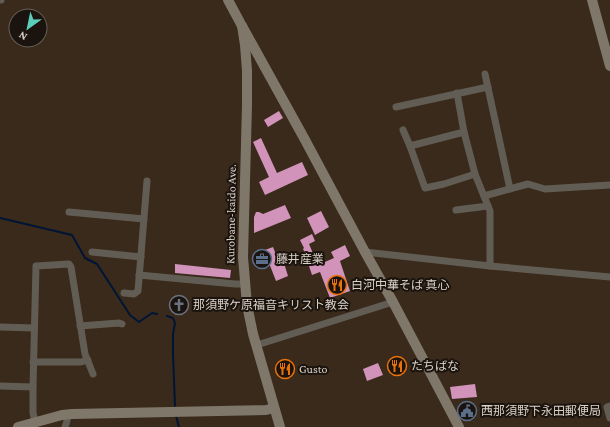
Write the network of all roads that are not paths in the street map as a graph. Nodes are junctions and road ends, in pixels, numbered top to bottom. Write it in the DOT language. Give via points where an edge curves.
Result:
graph roads {
  1 [pos="228,0"];
  2 [pos="592,0"];
  3 [pos="242,26"];
  4 [pos="610,66"];
  5 [pos="485,74"];
  6 [pos="488,87"];
  7 [pos="457,93"];
  8 [pos="396,107"];
  9 [pos="403,130"];
  10 [pos="464,132"];
  11 [pos="410,146"];
  12 [pos="475,174"];
  13 [pos="147,181"];
  14 [pos="610,185"];
  15 [pos="510,189"];
  16 [pos="484,196"];
  17 [pos="488,206"];
  18 [pos="456,210"];
  19 [pos="69,212"];
  20 [pos="144,219"];
  21 [pos="92,252"];
  22 [pos="365,252"];
  23 [pos="140,257"];
  24 [pos="490,266"];
  25 [pos="140,275"];
  26 [pos="610,277"];
  27 [pos="244,284"];
  28 [pos="124,293"];
  29 [pos="393,302"];
  30 [pos="122,324"];
  31 [pos="80,326"];
  32 [pos="0,327"];
  33 [pos="34,328"];
  34 [pos="257,345"];
  35 [pos="88,360"];
  36 [pos="33,362"];
  37 [pos="93,374"];
  38 [pos="0,386"];
  39 [pos="33,387"];
  40 [pos="610,406"];
  41 [pos="274,408"];
  42 [pos="67,414"];
  43 [pos="610,418"];
  44 [pos="35,422"];
  45 [pos="18,427"];
  46 [pos="65,427"];
  47 [pos="280,427"];
  48 [pos="459,427"];
  1 -- 3 [label="street, Kurobane-kaido Ave."];
  2 -- 4 [label="street"];
  3 -- 22 [label="street"];
  3 -- 27 [label="street, Kurobane-kaido Ave." via="247,81"];
  5 -- 6 [label="street"];
  6 -- 7 [label="street"];
  6 -- 15 [label="street"];
  7 -- 8 [label="street"];
  7 -- 10 [label="street"];
  9 -- 11 [label="street"];
  10 -- 11 [label="street"];
  10 -- 12 [label="street"];
  11 -- 12 [label="street" via="425,188"];
  12 -- 16 [label="street"];
  13 -- 20 [label="street"];
  14 -- 15 [label="street" via="545,188 528,184"];
  15 -- 16 [label="street"];
  16 -- 17 [label="street"];
  17 -- 18 [label="street"];
  17 -- 24 [label="street"];
  19 -- 20 [label="street"];
  20 -- 23 [label="street"];
  21 -- 23 [label="street"];
  22 -- 24 [label="street"];
  22 -- 29 [label="street"];
  23 -- 25 [label="street"];
  24 -- 26 [label="street"];
  25 -- 27 [label="street"];
  25 -- 28 [label="street" via="137,293"];
  27 -- 34 [label="street, Kurobane-kaido Ave."];
  29 -- 34 [label="street"];
  29 -- 48 [label="street"];
  30 -- 31 [label="street"];
  31 -- 33 [label="street" via="71,267 69,264 63,264 36,266"];
  31 -- 35 [label="street"];
  32 -- 33 [label="street"];
  33 -- 36 [label="street"];
  34 -- 41 [label="street, Kurobane-kaido Ave."];
  35 -- 36 [label="street"];
  35 -- 37 [label="street"];
  36 -- 39 [label="street"];
  38 -- 39 [label="street"];
  39 -- 44 [label="street"];
  40 -- 43 [label="street" via="607,407"];
  41 -- 42 [label="street"];
  41 -- 47 [label="street, Kurobane-kaido Ave."];
  42 -- 44 [label="street"];
  42 -- 46 [label="street"];
  44 -- 45 [label="street"];
}
